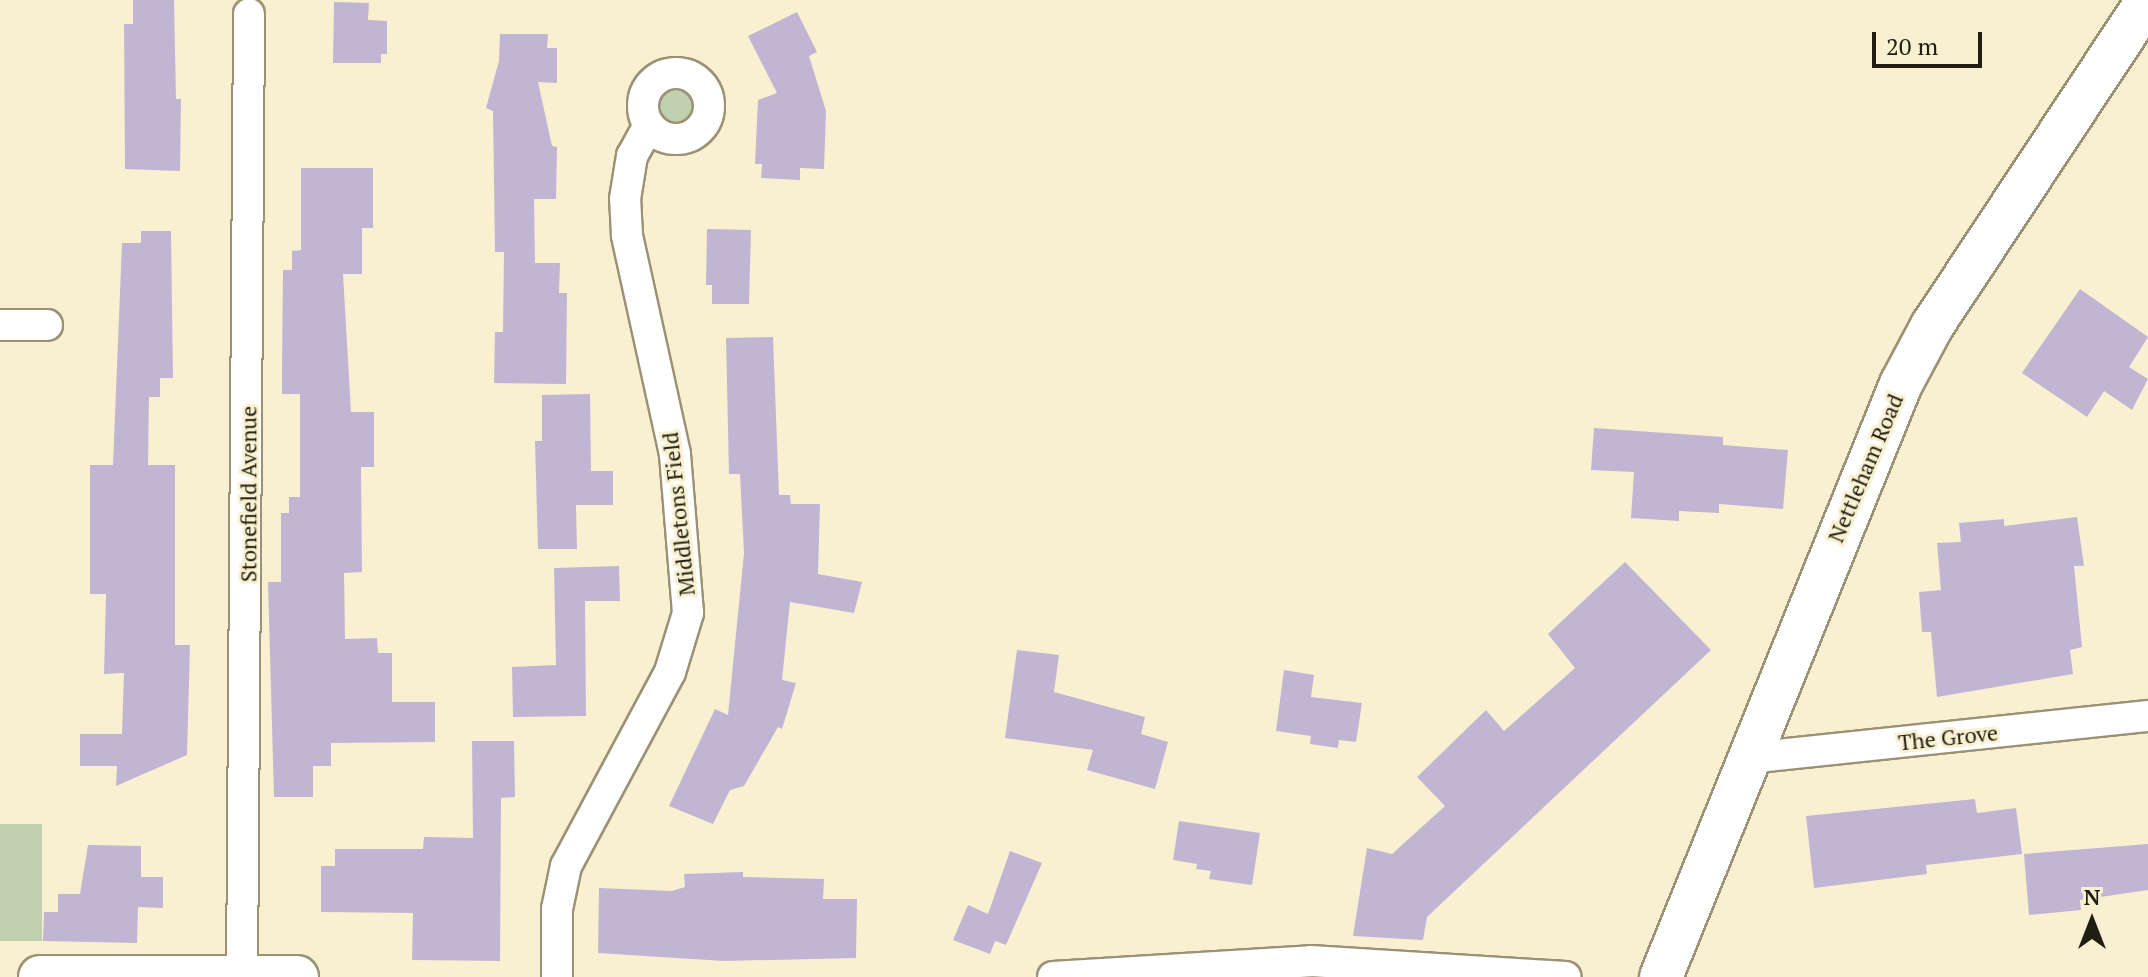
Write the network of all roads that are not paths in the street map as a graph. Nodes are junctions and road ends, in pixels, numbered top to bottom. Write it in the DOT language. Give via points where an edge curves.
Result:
graph roads {
  1 [pos="2148,0"];
  2 [pos="249,14"];
  3 [pos="649,125"];
  4 [pos="0,325"];
  5 [pos="47,325"];
  6 [pos="2148,716"];
  7 [pos="1748,758"];
  8 [pos="242,975"];
  9 [pos="40,977"];
  10 [pos="297,977"];
  11 [pos="557,977"];
  12 [pos="1053,977"];
  13 [pos="1565,977"];
  14 [pos="1661,977"];
  1 -- 7 [label="street, Nettleham Road" via="1932,326 1901,384"];
  2 -- 8 [label="street, Stonefield Avenue"];
  3 -- 11 [label="street, Middletons Field" via="632,156 625,199 627,235 675,454 688,613 670,672 566,866 557,909"];
  4 -- 5 [label="street"];
  6 -- 7 [label="street, The Grove"];
  7 -- 14 [label="street, Nettleham Road"];
  8 -- 9 [label="street"];
  8 -- 10 [label="street"];
  12 -- 13 [label="street" via="1311,961"];
}
